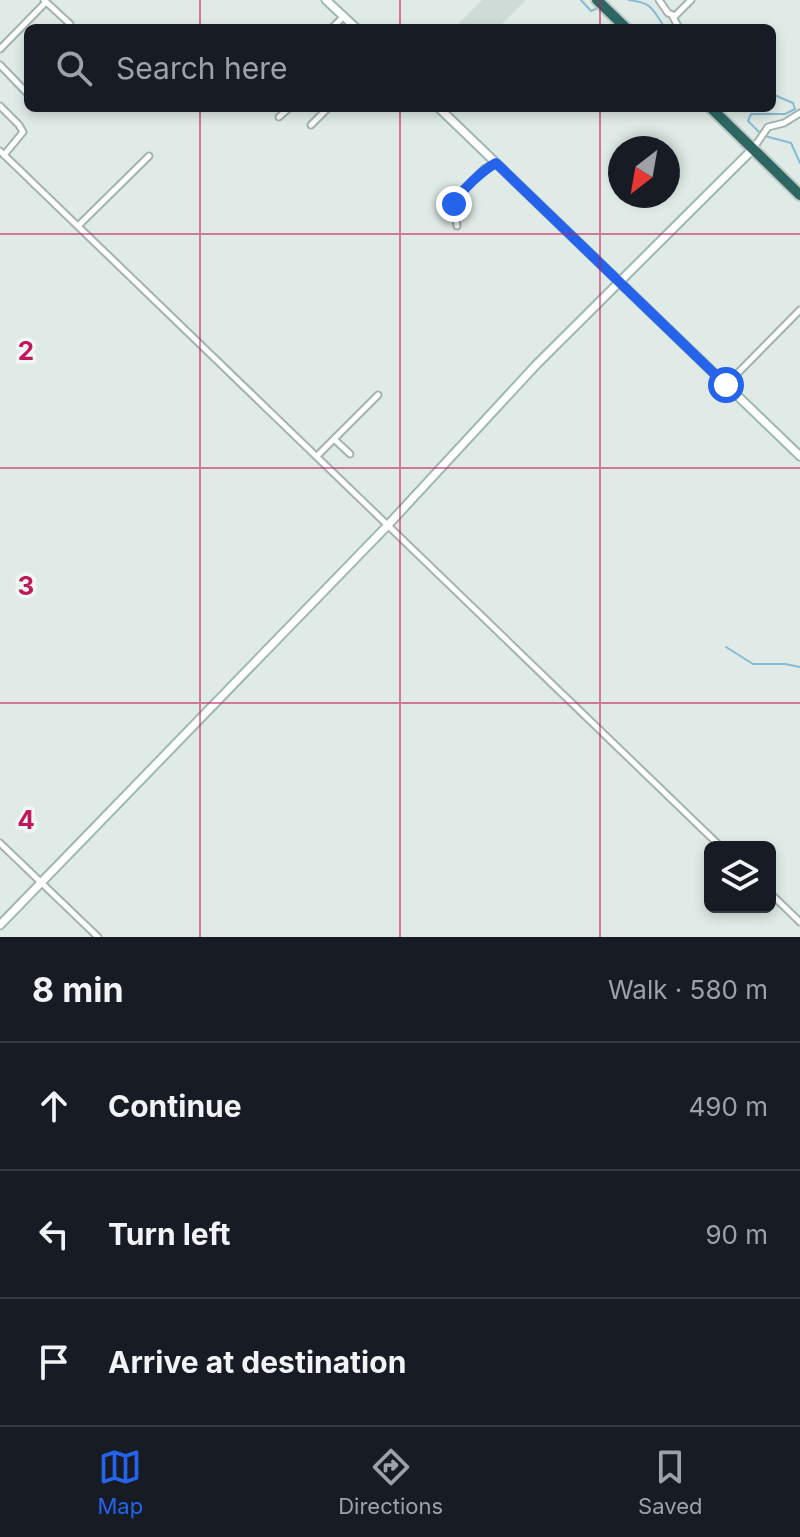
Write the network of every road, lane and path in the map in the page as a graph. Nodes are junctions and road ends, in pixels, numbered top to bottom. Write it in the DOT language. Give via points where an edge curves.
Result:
graph roads {
  1 [pos="597,0"];
  2 [pos="691,0"];
  3 [pos="45,1"];
  4 [pos="330,1"];
  5 [pos="662,1"];
  6 [pos="344,16"];
  7 [pos="673,16"];
  8 [pos="70,24"];
  9 [pos="336,24"];
  10 [pos="352,24"];
  11 [pos="622,24"];
  12 [pos="677,24"];
  13 [pos="0,49"];
  14 [pos="0,65"];
  15 [pos="24,90"];
  16 [pos="0,106"];
  17 [pos="285,112"];
  18 [pos="324,112"];
  19 [pos="443,112"];
  20 [pos="715,112"];
  21 [pos="800,113"];
  22 [pos="279,117"];
  23 [pos="311,125"];
  24 [pos="753,149"];
  25 [pos="2,153"];
  26 [pos="149,156"];
  27 [pos="496,163"];
  28 [pos="800,195"];
  29 [pos="78,226"];
  30 [pos="457,226"];
  31 [pos="620,283"];
  32 [pos="800,310"];
  33 [pos="726,385"];
  34 [pos="378,395"];
  35 [pos="334,439"];
  36 [pos="350,454"];
  37 [pos="317,456"];
  38 [pos="800,456"];
  39 [pos="388,525"];
  40 [pos="715,841"];
  41 [pos="0,843"];
  42 [pos="42,882"];
  43 [pos="776,899"];
  44 [pos="800,922"];
  45 [pos="0,925"];
  46 [pos="98,937"];
  1 -- 11 [label="highway"];
  2 -- 7 [label="street"];
  3 -- 8 [label="street"];
  3 -- 13 [label="street"];
  4 -- 6 [label="street"];
  5 -- 7 [label="street"];
  6 -- 9 [label="street"];
  6 -- 10 [label="street"];
  7 -- 12 [label="street"];
  14 -- 15 [label="street"];
  16 -- 25 [label="street" via="23,132"];
  17 -- 22 [label="street"];
  18 -- 23 [label="street"];
  19 -- 27 [label="street"];
  20 -- 24 [label="highway"];
  21 -- 24 [label="street" via="768,127"];
  24 -- 28 [label="highway"];
  24 -- 31 [label="street"];
  25 -- 29 [label="street"];
  26 -- 29 [label="street"];
  27 -- 30 [label="street" via="454,201"];
  27 -- 31 [label="street"];
  29 -- 37 [label="street"];
  31 -- 33 [label="street"];
  31 -- 39 [label="street"];
  32 -- 33 [label="street"];
  33 -- 38 [label="street"];
  34 -- 35 [label="street"];
  35 -- 36 [label="street"];
  35 -- 37 [label="street"];
  37 -- 39 [label="street"];
  39 -- 40 [label="street"];
  39 -- 42 [label="street"];
  41 -- 42 [label="street"];
  42 -- 45 [label="street"];
  42 -- 46 [label="street"];
  43 -- 44 [label="street"];
}
